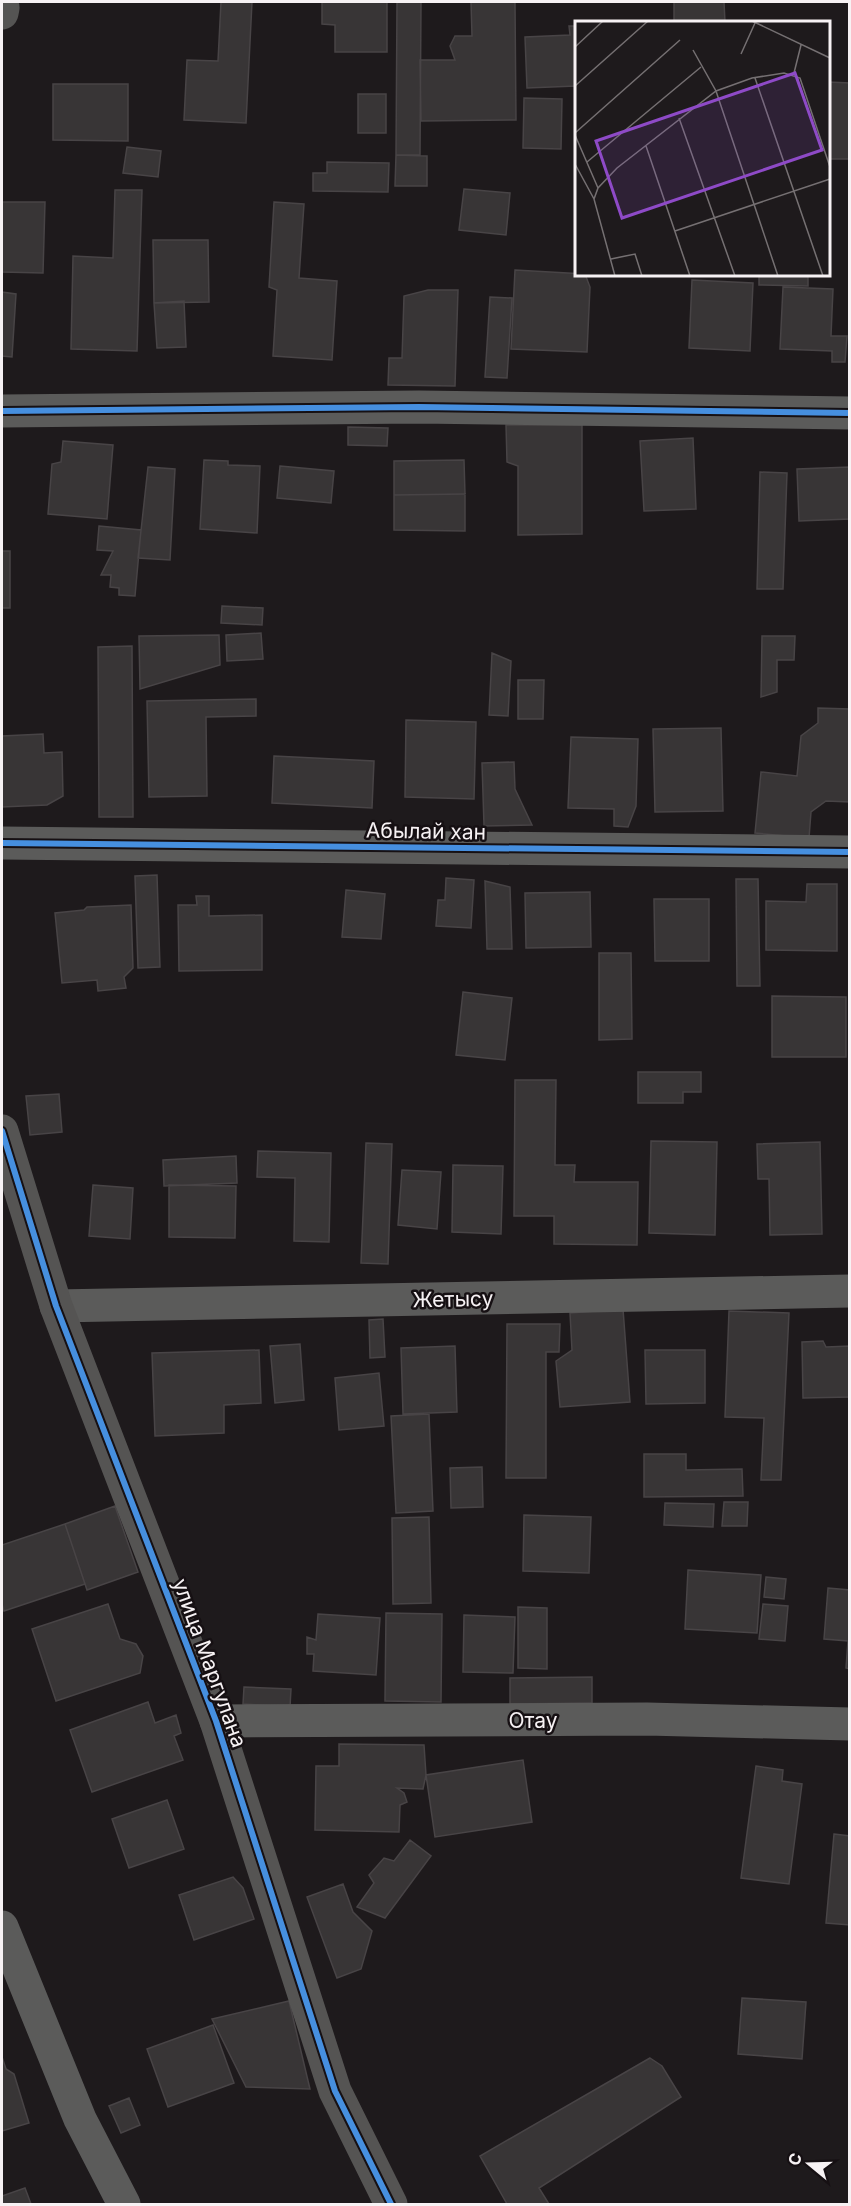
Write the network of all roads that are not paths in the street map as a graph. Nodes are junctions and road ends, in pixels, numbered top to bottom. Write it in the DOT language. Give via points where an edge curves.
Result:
graph roads {
  1 [pos="2,411"];
  2 [pos="849,413"];
  3 [pos="2,843"];
  4 [pos="849,852"];
  5 [pos="2,1131"];
  6 [pos="849,1291"];
  7 [pos="56,1306"];
  8 [pos="216,1721"];
  9 [pos="849,1724"];
  10 [pos="2,1927"];
  11 [pos="124,2205"];
  12 [pos="391,2205"];
  1 -- 2 [label="street" via="419,406"];
  3 -- 4 [label="street, Абылай хан"];
  5 -- 7 [label="street, улица Маргулана"];
  6 -- 7 [label="street, Жетысу"];
  7 -- 8 [label="street, улица Маргулана"];
  8 -- 9 [label="street, Отау" via="647,1719"];
  8 -- 12 [label="street, улица Маргулана" via="335,2091"];
  10 -- 11 [label="street" via="80,2119"];
}
